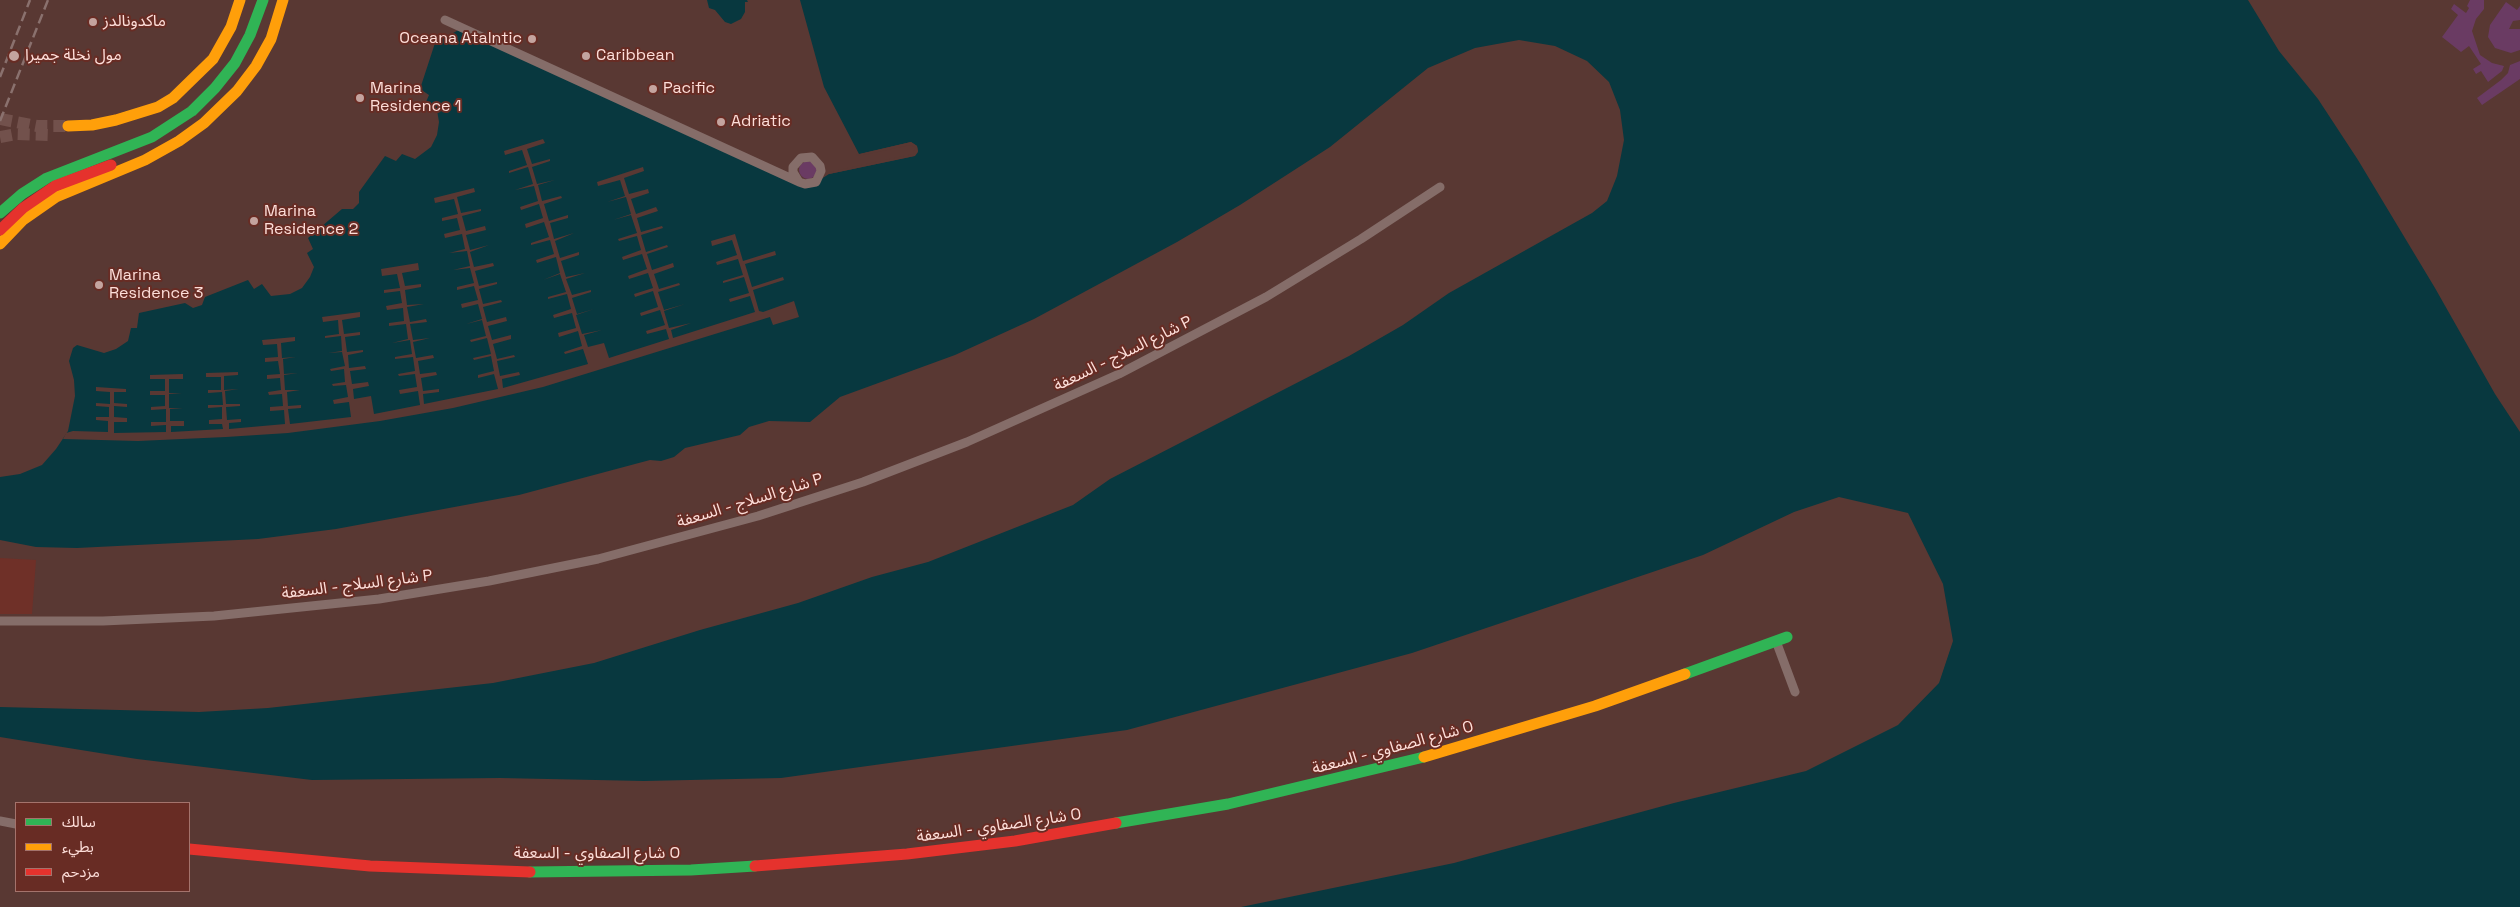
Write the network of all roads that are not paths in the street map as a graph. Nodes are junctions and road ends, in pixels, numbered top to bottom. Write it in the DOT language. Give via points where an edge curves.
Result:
graph roads {
  1 [pos="240,0"];
  2 [pos="263,0"];
  3 [pos="283,0"];
  4 [pos="445,20"];
  5 [pos="68,131"];
  6 [pos="166,149"];
  7 [pos="799,182"];
  8 [pos="1440,187"];
  9 [pos="0,213"];
  10 [pos="0,230"];
  11 [pos="0,244"];
  12 [pos="0,621"];
  13 [pos="1781,639"];
  14 [pos="1794,692"];
  15 [pos="0,821"];
  16 [pos="15,824"];
  17 [pos="190,849"];
  1 -- 5 [label="street" via="231,27 213,59 188,86 158,107"];
  2 -- 9 [label="street" via="235,63 192,110 152,137 47,178"];
  3 -- 6 [label="street" via="271,39 247,79 216,113"];
  4 -- 7 [label="street"];
  6 -- 10 [label="street" via="60,184 23,208"];
  6 -- 11 [label="street" via="56,197 23,220"];
  8 -- 12 [label="street, شارع السلاج - السعفة P" via="1274,292 1119,374 933,456 758,516 579,563 379,599 196,617"];
  13 -- 14 [label="street"];
  13 -- 17 [label="street, شارع الصفاوي - السعفة O" via="1578,712 1396,765 1228,804 1122,825 1015,841 799,864 582,872 370,866"];
  15 -- 16 [label="street"];
}
